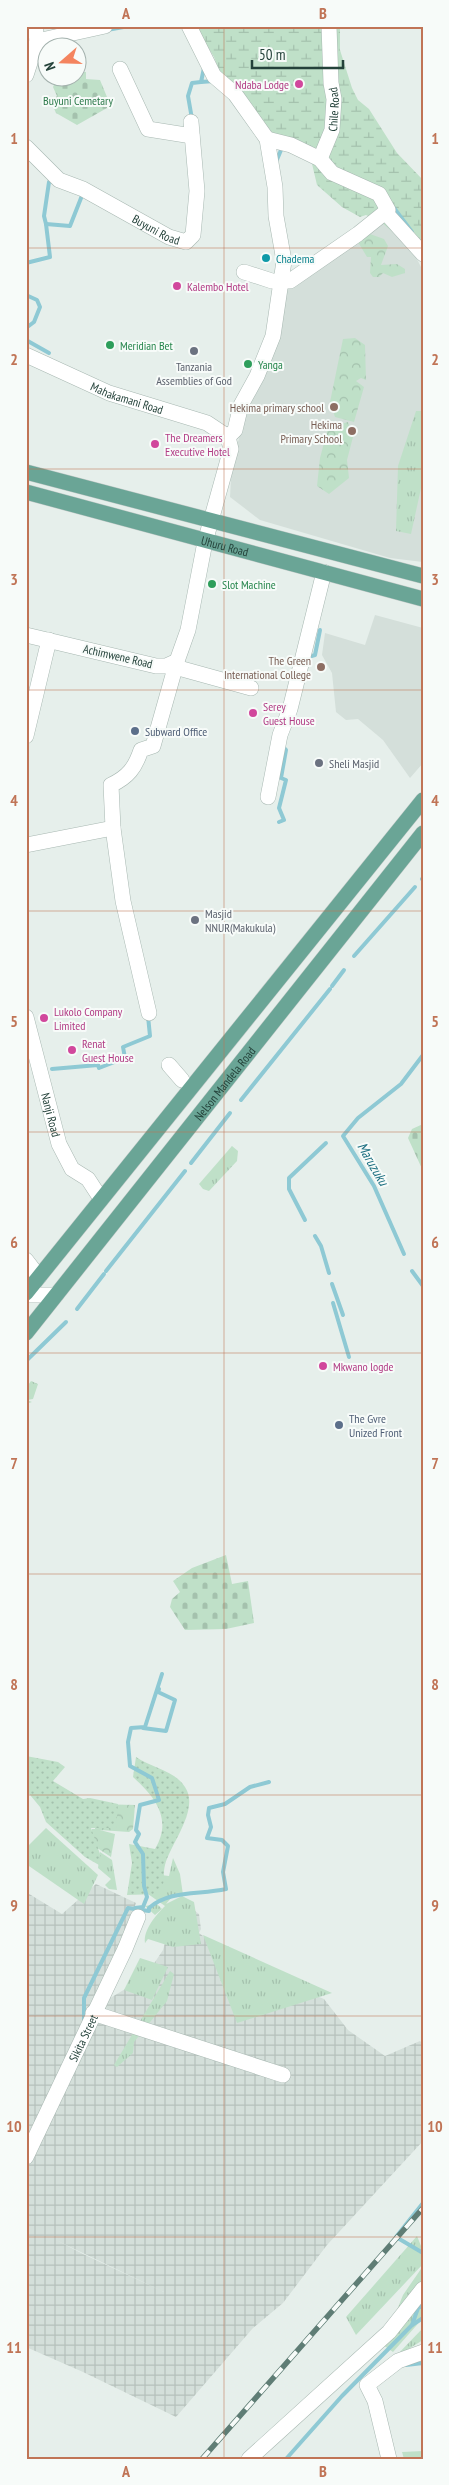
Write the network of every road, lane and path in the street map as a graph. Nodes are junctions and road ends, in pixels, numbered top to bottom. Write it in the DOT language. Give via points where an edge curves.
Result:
graph roads {
  1 [pos="105,26"];
  2 [pos="189,26"];
  3 [pos="329,26"];
  4 [pos="36,34"];
  5 [pos="120,69"];
  6 [pos="26,75"];
  7 [pos="267,139"];
  8 [pos="26,147"];
  9 [pos="320,159"];
  10 [pos="385,212"];
  11 [pos="423,254"];
  12 [pos="244,272"];
  13 [pos="282,280"];
  14 [pos="26,355"];
  15 [pos="228,437"];
  16 [pos="26,472"];
  17 [pos="26,492"];
  18 [pos="210,519"];
  19 [pos="204,542"];
  20 [pos="324,572"];
  21 [pos="423,576"];
  22 [pos="423,599"];
  23 [pos="26,635"];
  24 [pos="49,640"];
  25 [pos="176,664"];
  26 [pos="251,688"];
  27 [pos="26,736"];
  28 [pos="268,797"];
  29 [pos="423,800"];
  30 [pos="114,828"];
  31 [pos="423,834"];
  32 [pos="26,844"];
  33 [pos="149,1013"];
  34 [pos="26,1017"];
  35 [pos="169,1065"];
  36 [pos="182,1080"];
  37 [pos="101,1199"];
  38 [pos="26,1260"];
  39 [pos="39,1277"];
  40 [pos="26,1294"];
  41 [pos="56,1295"];
  42 [pos="26,1332"];
  43 [pos="138,1917"];
  44 [pos="93,2013"];
  45 [pos="283,2075"];
  46 [pos="26,2157"];
  47 [pos="423,2289"];
  48 [pos="423,2352"];
  49 [pos="249,2459"];
  50 [pos="389,2459"];
  1 -- 4 [label="street"];
  2 -- 7 [label="street" via="214,76 235,94"];
  3 -- 9 [label="street, Chile Road" via="334,99 332,130"];
  4 -- 6 [label="street"];
  5 -- 8 [label="street, Buyuni Road" via="148,129 192,129 197,191 193,235 186,242 169,237 83,189 59,180"];
  7 -- 9 [label="street" via="291,145"];
  7 -- 13 [label="street" via="284,261"];
  9 -- 10 [label="street" via="332,173 379,194 388,210"];
  10 -- 11 [label="street"];
  10 -- 13 [label="street" via="290,281"];
  12 -- 13 [label="street" via="268,280"];
  13 -- 15 [label="street" via="273,336 241,405 235,430"];
  14 -- 15 [label="street, Mahakamani Road" via="109,393 208,422"];
  15 -- 18 [label="street" via="231,449"];
  16 -- 18 [label="main road, Uhuru Road"];
  17 -- 19 [label="main road, Uhuru Road"];
  18 -- 19 [label="street"];
  18 -- 21 [label="main road, Uhuru Road"];
  19 -- 20 [label="main road, Uhuru Road"];
  19 -- 25 [label="street" via="189,624"];
  20 -- 22 [label="main road, Uhuru Road"];
  20 -- 28 [label="street" via="290,709 280,735"];
  23 -- 24 [label="street, Achimwene Road"];
  24 -- 25 [label="street, Achimwene Road" via="156,666"];
  24 -- 27 [label="street"];
  25 -- 26 [label="street"];
  25 -- 30 [label="street" via="154,746 141,750 136,765 124,779 112,785"];
  29 -- 37 [label="main road, Nelson Mandela Road"];
  30 -- 32 [label="street"];
  30 -- 33 [label="street" via="123,901"];
  31 -- 41 [label="main road, Nelson Mandela Road"];
  34 -- 37 [label="street, Nanji Road" via="59,1144 72,1169 88,1179"];
  35 -- 36 [label="street"];
  37 -- 39 [label="main road, Nelson Mandela Road"];
  38 -- 39 [label="street"];
  39 -- 40 [label="main road, Nelson Mandela Road"];
  40 -- 41 [label="street"];
  41 -- 42 [label="main road, Nelson Mandela Road"];
  43 -- 44 [label="street, Sikita Street"];
  44 -- 45 [label="street"];
  44 -- 46 [label="street, Sikita Street"];
  47 -- 49 [label="street" via="389,2332"];
  48 -- 50 [label="street" via="398,2361 366,2385 375,2401"];
}
